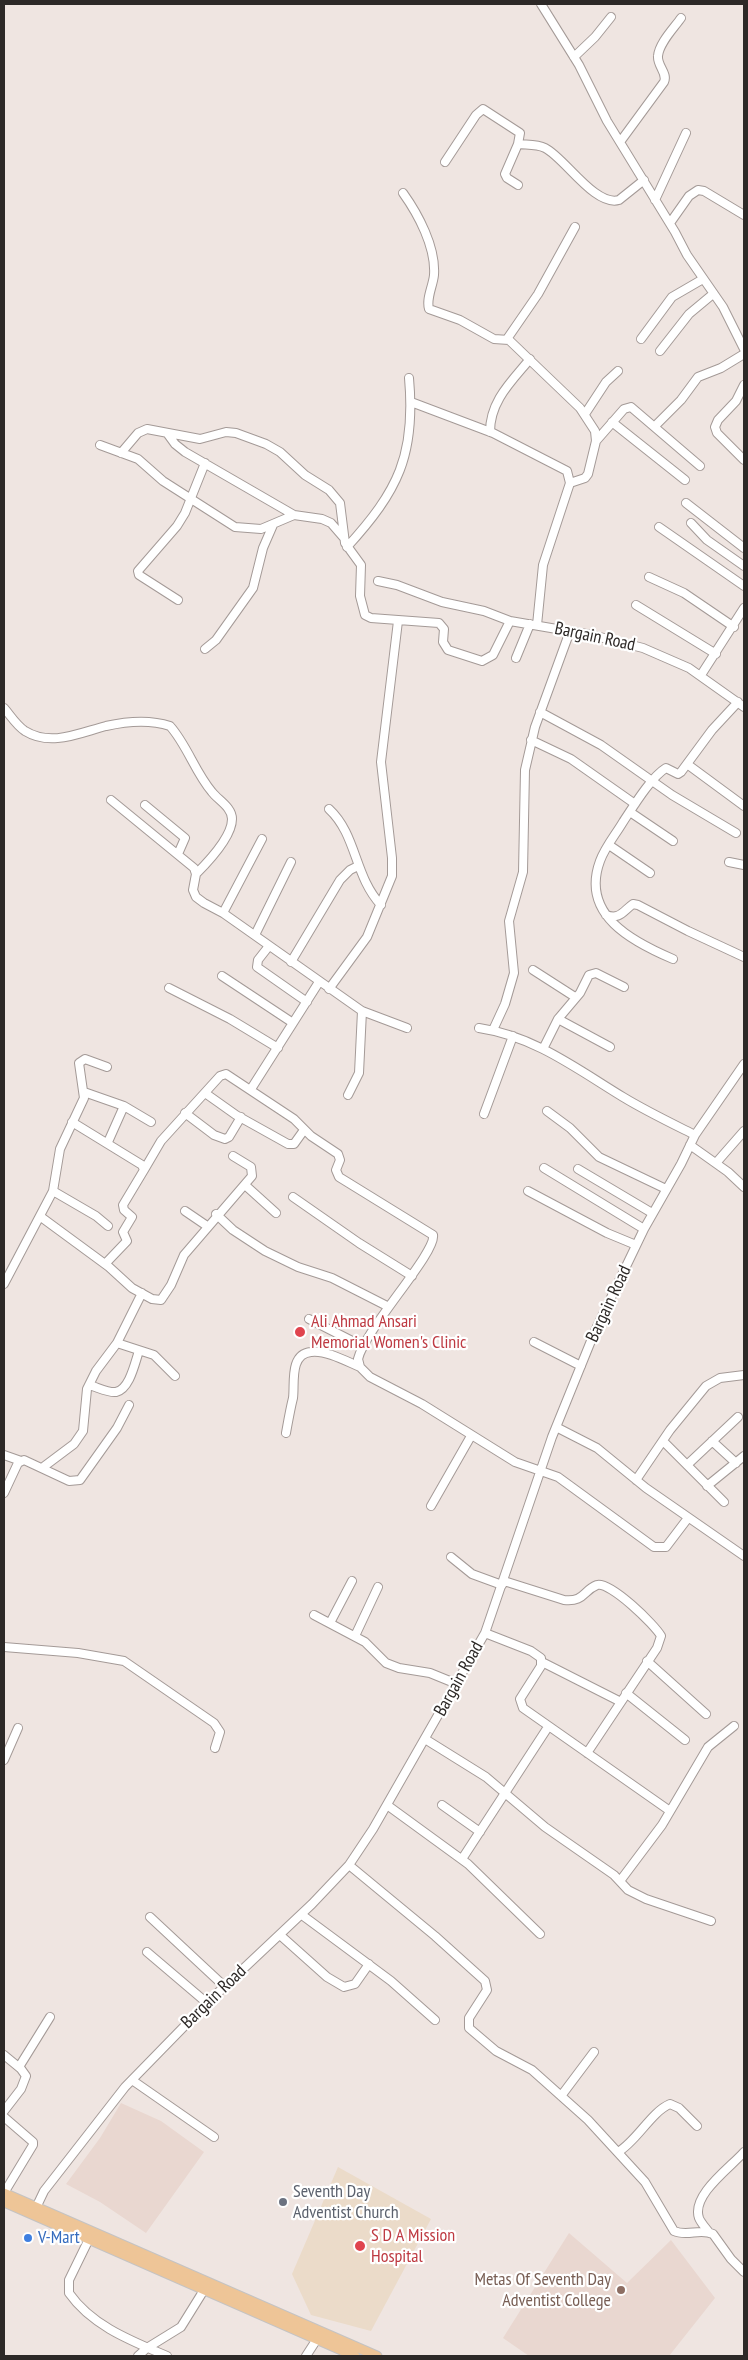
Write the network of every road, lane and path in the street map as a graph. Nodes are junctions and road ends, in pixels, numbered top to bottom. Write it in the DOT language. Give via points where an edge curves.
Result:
graph roads {
  1 [pos="541,4"];
  2 [pos="610,17"];
  3 [pos="681,18"];
  4 [pos="574,57"];
  5 [pos="686,133"];
  6 [pos="620,142"];
  7 [pos="518,144"];
  8 [pos="445,162"];
  9 [pos="644,180"];
  10 [pos="518,185"];
  11 [pos="403,193"];
  12 [pos="656,200"];
  13 [pos="744,215"];
  14 [pos="670,223"];
  15 [pos="576,227"];
  16 [pos="703,279"];
  17 [pos="713,294"];
  18 [pos="506,339"];
  19 [pos="641,339"];
  20 [pos="744,349"];
  21 [pos="660,351"];
  22 [pos="744,354"];
  23 [pos="530,360"];
  24 [pos="618,371"];
  25 [pos="409,378"];
  26 [pos="744,385"];
  27 [pos="411,402"];
  28 [pos="585,414"];
  29 [pos="612,422"];
  30 [pos="655,426"];
  31 [pos="490,432"];
  32 [pos="167,433"];
  33 [pos="596,442"];
  34 [pos="100,445"];
  35 [pos="121,453"];
  36 [pos="744,460"];
  37 [pos="205,463"];
  38 [pos="700,466"];
  39 [pos="685,480"];
  40 [pos="570,483"];
  41 [pos="191,498"];
  42 [pos="686,503"];
  43 [pos="294,516"];
  44 [pos="691,523"];
  45 [pos="274,525"];
  46 [pos="659,527"];
  47 [pos="345,538"];
  48 [pos="347,547"];
  49 [pos="744,548"];
  50 [pos="744,566"];
  51 [pos="649,577"];
  52 [pos="378,581"];
  53 [pos="744,586"];
  54 [pos="178,600"];
  55 [pos="636,605"];
  56 [pos="744,608"];
  57 [pos="398,621"];
  58 [pos="510,621"];
  59 [pos="534,625"];
  60 [pos="734,627"];
  61 [pos="570,631"];
  62 [pos="204,649"];
  63 [pos="716,654"];
  64 [pos="516,658"];
  65 [pos="701,676"];
  66 [pos="741,705"];
  67 [pos="4,708"];
  68 [pos="540,712"];
  69 [pos="531,740"];
  70 [pos="687,764"];
  71 [pos="653,781"];
  72 [pos="111,800"];
  73 [pos="635,804"];
  74 [pos="145,805"];
  75 [pos="744,806"];
  76 [pos="329,808"];
  77 [pos="630,812"];
  78 [pos="736,833"];
  79 [pos="262,839"];
  80 [pos="673,841"];
  81 [pos="609,845"];
  82 [pos="178,854"];
  83 [pos="291,862"];
  84 [pos="729,862"];
  85 [pos="744,865"];
  86 [pos="358,866"];
  87 [pos="650,873"];
  88 [pos="196,874"];
  89 [pos="380,905"];
  90 [pos="223,913"];
  91 [pos="606,915"];
  92 [pos="255,936"];
  93 [pos="269,946"];
  94 [pos="744,957"];
  95 [pos="673,959"];
  96 [pos="291,962"];
  97 [pos="533,970"];
  98 [pos="222,976"];
  99 [pos="319,982"];
  100 [pos="624,987"];
  101 [pos="169,988"];
  102 [pos="329,989"];
  103 [pos="575,997"];
  104 [pos="307,1002"];
  105 [pos="362,1011"];
  106 [pos="558,1019"];
  107 [pos="294,1023"];
  108 [pos="406,1028"];
  109 [pos="479,1028"];
  110 [pos="493,1030"];
  111 [pos="513,1036"];
  112 [pos="610,1047"];
  113 [pos="278,1048"];
  114 [pos="543,1049"];
  115 [pos="744,1064"];
  116 [pos="107,1067"];
  117 [pos="251,1089"];
  118 [pos="84,1092"];
  119 [pos="205,1093"];
  120 [pos="348,1095"];
  121 [pos="124,1106"];
  122 [pos="547,1111"];
  123 [pos="185,1113"];
  124 [pos="484,1114"];
  125 [pos="241,1117"];
  126 [pos="72,1122"];
  127 [pos="151,1122"];
  128 [pos="304,1130"];
  129 [pos="744,1131"];
  130 [pos="695,1134"];
  131 [pos="108,1142"];
  132 [pos="690,1145"];
  133 [pos="233,1156"];
  134 [pos="716,1163"];
  135 [pos="544,1168"];
  136 [pos="578,1169"];
  137 [pos="144,1170"];
  138 [pos="245,1185"];
  139 [pos="744,1187"];
  140 [pos="666,1189"];
  141 [pos="53,1191"];
  142 [pos="528,1192"];
  143 [pos="293,1197"];
  144 [pos="185,1211"];
  145 [pos="276,1212"];
  146 [pos="216,1214"];
  147 [pos="652,1214"];
  148 [pos="41,1217"];
  149 [pos="108,1226"];
  150 [pos="207,1226"];
  151 [pos="644,1229"];
  152 [pos="636,1245"];
  153 [pos="105,1264"];
  154 [pos="412,1276"];
  155 [pos="4,1284"];
  156 [pos="142,1293"];
  157 [pos="387,1306"];
  158 [pos="309,1319"];
  159 [pos="534,1342"];
  160 [pos="117,1343"];
  161 [pos="362,1346"];
  162 [pos="139,1350"];
  163 [pos="581,1366"];
  164 [pos="360,1368"];
  165 [pos="175,1376"];
  166 [pos="744,1376"];
  167 [pos="89,1385"];
  168 [pos="129,1405"];
  169 [pos="738,1417"];
  170 [pos="556,1427"];
  171 [pos="286,1433"];
  172 [pos="471,1436"];
  173 [pos="663,1441"];
  174 [pos="712,1441"];
  175 [pos="4,1455"];
  176 [pos="744,1456"];
  177 [pos="21,1461"];
  178 [pos="736,1463"];
  179 [pos="687,1465"];
  180 [pos="42,1468"];
  181 [pos="540,1472"];
  182 [pos="636,1480"];
  183 [pos="707,1486"];
  184 [pos="4,1493"];
  185 [pos="724,1502"];
  186 [pos="431,1506"];
  187 [pos="688,1518"];
  188 [pos="744,1555"];
  189 [pos="451,1557"];
  190 [pos="352,1581"];
  191 [pos="503,1583"];
  192 [pos="378,1587"];
  193 [pos="314,1615"];
  194 [pos="330,1623"];
  195 [pos="485,1633"];
  196 [pos="355,1636"];
  197 [pos="4,1647"];
  198 [pos="647,1661"];
  199 [pos="542,1662"];
  200 [pos="458,1684"];
  201 [pos="626,1693"];
  202 [pos="621,1702"];
  203 [pos="706,1714"];
  204 [pos="734,1726"];
  205 [pos="548,1727"];
  206 [pos="18,1728"];
  207 [pos="425,1739"];
  208 [pos="685,1740"];
  209 [pos="215,1748"];
  210 [pos="587,1753"];
  211 [pos="4,1760"];
  212 [pos="505,1794"];
  213 [pos="387,1805"];
  214 [pos="442,1805"];
  215 [pos="670,1811"];
  216 [pos="480,1832"];
  217 [pos="462,1859"];
  218 [pos="349,1865"];
  219 [pos="620,1881"];
  220 [pos="302,1915"];
  221 [pos="150,1917"];
  222 [pos="711,1921"];
  223 [pos="540,1934"];
  224 [pos="280,1935"];
  225 [pos="147,1952"];
  226 [pos="369,1964"];
  227 [pos="224,1986"];
  228 [pos="207,2003"];
  229 [pos="50,2017"];
  230 [pos="435,2020"];
  231 [pos="594,2052"];
  232 [pos="4,2055"];
  233 [pos="19,2067"];
  234 [pos="132,2080"];
  235 [pos="561,2096"];
  236 [pos="4,2111"];
  237 [pos="4,2117"];
  238 [pos="697,2126"];
  239 [pos="214,2137"];
  240 [pos="618,2152"];
  241 [pos="744,2152"];
  242 [pos="4,2193"];
  243 [pos="4,2202"];
  244 [pos="34,2211"];
  245 [pos="708,2232"];
  246 [pos="89,2240"];
  247 [pos="744,2272"];
  248 [pos="204,2290"];
  249 [pos="317,2339"];
  250 [pos="147,2348"];
  251 [pos="350,2355"];
  252 [pos="138,2356"];
  253 [pos="167,2356"];
  254 [pos="306,2356"];
  255 [pos="377,2356"];
  1 -- 4 [label="street"];
  2 -- 4 [label="street"];
  3 -- 6 [label="street" via="659,52 664,82"];
  4 -- 6 [label="street"];
  5 -- 12 [label="street"];
  6 -- 9 [label="street"];
  7 -- 8 [label="street" via="520,133 483,110 476,114"];
  7 -- 9 [label="street" via="546,148 583,183 611,200 619,200"];
  7 -- 10 [label="street" via="505,174"];
  9 -- 12 [label="street"];
  11 -- 18 [label="street" via="419,219 431,254 434,273 429,309 460,320 494,339"];
  12 -- 14 [label="street"];
  13 -- 14 [label="street" via="698,190 689,196"];
  14 -- 16 [label="street"];
  15 -- 18 [label="street" via="538,294"];
  16 -- 17 [label="street"];
  16 -- 19 [label="street" via="672,297"];
  17 -- 20 [label="street"];
  17 -- 21 [label="street" via="689,314"];
  18 -- 23 [label="street"];
  22 -- 30 [label="street" via="722,368 698,377"];
  23 -- 28 [label="street"];
  23 -- 31 [label="street" via="494,406"];
  24 -- 28 [label="street" via="606,382"];
  25 -- 27 [label="street"];
  26 -- 36 [label="street" via="736,401 714,427"];
  27 -- 31 [label="street"];
  27 -- 48 [label="street" via="408,445 396,484"];
  28 -- 33 [label="street" via="595,432"];
  29 -- 30 [label="street" via="624,409 631,407"];
  29 -- 33 [label="street"];
  29 -- 39 [label="street"];
  30 -- 38 [label="street"];
  31 -- 40 [label="street" via="567,471"];
  32 -- 35 [label="street" via="147,429 138,433"];
  32 -- 37 [label="street" via="175,444"];
  32 -- 47 [label="street" via="200,439 226,432 236,433 280,452 336,497 342,512"];
  33 -- 40 [label="street" via="588,474"];
  34 -- 35 [label="street"];
  35 -- 41 [label="street" via="138,459 163,481"];
  37 -- 41 [label="street"];
  37 -- 43 [label="street"];
  40 -- 59 [label="street" via="543,565"];
  41 -- 45 [label="street" via="235,527 261,529"];
  41 -- 54 [label="street" via="177,526 138,572"];
  42 -- 49 [label="street"];
  43 -- 45 [label="street"];
  43 -- 47 [label="street" via="322,519"];
  44 -- 50 [label="street"];
  45 -- 62 [label="street" via="263,548 253,588 216,640"];
  46 -- 53 [label="street"];
  47 -- 48 [label="street"];
  48 -- 57 [label="street" via="361,565 360,596 365,615"];
  51 -- 60 [label="street" via="684,593"];
  52 -- 58 [label="street, Bargain Road"];
  55 -- 63 [label="street"];
  56 -- 60 [label="street"];
  57 -- 58 [label="street" via="439,623 444,629 443,642 448,650 482,661 493,655"];
  57 -- 89 [label="street" via="381,762 393,868"];
  58 -- 59 [label="street, Bargain Road"];
  59 -- 61 [label="street, Bargain Road"];
  59 -- 64 [label="street"];
  60 -- 63 [label="street"];
  61 -- 65 [label="street, Bargain Road" via="629,643"];
  61 -- 68 [label="street"];
  63 -- 65 [label="street"];
  65 -- 66 [label="street, Bargain Road"];
  66 -- 70 [label="street" via="712,730"];
  67 -- 88 [label="street" via="18,726 44,738 64,738 130,722 148,721 170,726 211,792 232,817 229,832"];
  68 -- 69 [label="street"];
  68 -- 71 [label="street" via="596,741"];
  69 -- 73 [label="street" via="571,759"];
  69 -- 110 [label="street" via="524,780 523,872 509,921 514,973"];
  70 -- 71 [label="street" via="678,774 666,768"];
  70 -- 75 [label="street"];
  71 -- 73 [label="street"];
  71 -- 78 [label="street"];
  72 -- 82 [label="street"];
  73 -- 77 [label="street"];
  74 -- 82 [label="street" via="185,838"];
  76 -- 86 [label="street" via="346,828"];
  77 -- 80 [label="street"];
  77 -- 81 [label="street"];
  79 -- 90 [label="street"];
  81 -- 87 [label="street"];
  81 -- 91 [label="street" via="600,859 597,882 598,896"];
  82 -- 88 [label="street" via="194,868"];
  83 -- 92 [label="street"];
  84 -- 85 [label="street"];
  86 -- 89 [label="street" via="367,889"];
  86 -- 96 [label="street" via="340,880"];
  88 -- 90 [label="street" via="193,890 196,897"];
  89 -- 102 [label="street" via="367,937"];
  90 -- 92 [label="street"];
  91 -- 94 [label="street" via="621,916 633,904 638,904 688,932"];
  91 -- 95 [label="street" via="630,938"];
  92 -- 93 [label="street"];
  93 -- 96 [label="street"];
  93 -- 104 [label="street" via="256,964 258,969"];
  96 -- 99 [label="street"];
  97 -- 103 [label="street"];
  98 -- 107 [label="street"];
  99 -- 102 [label="street"];
  99 -- 104 [label="street"];
  100 -- 103 [label="street" via="592,973"];
  101 -- 113 [label="street"];
  102 -- 105 [label="street"];
  103 -- 106 [label="street"];
  104 -- 107 [label="street"];
  105 -- 108 [label="street"];
  105 -- 120 [label="street" via="358,1073"];
  106 -- 112 [label="street"];
  106 -- 114 [label="street"];
  107 -- 113 [label="street"];
  109 -- 110 [label="street"];
  110 -- 111 [label="street"];
  111 -- 114 [label="street"];
  111 -- 124 [label="street"];
  113 -- 117 [label="street"];
  114 -- 130 [label="street" via="634,1104"];
  115 -- 130 [label="street, Bargain Road"];
  116 -- 118 [label="street" via="80,1060 78,1066"];
  117 -- 119 [label="street" via="223,1074"];
  117 -- 128 [label="street" via="294,1119"];
  118 -- 121 [label="street"];
  118 -- 126 [label="street" via="82,1105"];
  119 -- 123 [label="street"];
  119 -- 125 [label="street"];
  121 -- 127 [label="street"];
  121 -- 131 [label="street"];
  122 -- 140 [label="street" via="570,1128 599,1157"];
  123 -- 125 [label="street" via="214,1135 225,1139"];
  123 -- 137 [label="street" via="161,1141"];
  125 -- 128 [label="street" via="291,1145"];
  126 -- 131 [label="street"];
  126 -- 141 [label="street" via="60,1149"];
  128 -- 154 [label="street" via="338,1154 340,1160 336,1170 339,1177 432,1236 432,1244"];
  129 -- 134 [label="street"];
  130 -- 132 [label="street, Bargain Road"];
  131 -- 137 [label="street" via="142,1165"];
  132 -- 134 [label="street"];
  132 -- 140 [label="street, Bargain Road"];
  133 -- 138 [label="street" via="253,1170"];
  134 -- 139 [label="street"];
  135 -- 151 [label="street"];
  136 -- 147 [label="street"];
  137 -- 153 [label="street" via="123,1205 132,1217 123,1232 127,1241"];
  138 -- 145 [label="street"];
  138 -- 146 [label="street"];
  140 -- 147 [label="street, Bargain Road"];
  141 -- 148 [label="street"];
  141 -- 149 [label="street"];
  142 -- 152 [label="street"];
  143 -- 154 [label="street"];
  144 -- 150 [label="street"];
  146 -- 150 [label="street"];
  146 -- 157 [label="street" via="265,1252 332,1278"];
  147 -- 151 [label="street, Bargain Road"];
  148 -- 153 [label="street"];
  148 -- 155 [label="street"];
  150 -- 156 [label="street" via="181,1258 164,1297 157,1300"];
  151 -- 152 [label="street, Bargain Road"];
  152 -- 163 [label="street, Bargain Road"];
  153 -- 156 [label="street"];
  154 -- 157 [label="street"];
  156 -- 160 [label="street"];
  157 -- 161 [label="street"];
  158 -- 161 [label="street"];
  159 -- 163 [label="street"];
  160 -- 162 [label="street"];
  160 -- 167 [label="street"];
  161 -- 164 [label="street" via="358,1360"];
  162 -- 165 [label="street" via="159,1358"];
  162 -- 167 [label="street" via="129,1379 121,1390 113,1392"];
  163 -- 170 [label="street, Bargain Road"];
  164 -- 171 [label="street" via="318,1352 304,1354 295,1369"];
  164 -- 172 [label="street"];
  166 -- 173 [label="street" via="714,1380"];
  167 -- 180 [label="street" via="83,1431 74,1444"];
  168 -- 180 [label="street" via="112,1436 80,1480 69,1481"];
  169 -- 174 [label="street"];
  170 -- 181 [label="street, Bargain Road"];
  170 -- 182 [label="street" via="597,1448"];
  172 -- 181 [label="street" via="515,1462"];
  172 -- 186 [label="street"];
  173 -- 179 [label="street"];
  173 -- 182 [label="street"];
  174 -- 178 [label="street"];
  174 -- 179 [label="street"];
  175 -- 177 [label="street"];
  176 -- 178 [label="street"];
  177 -- 180 [label="street" via="29,1461"];
  177 -- 184 [label="street"];
  178 -- 183 [label="street"];
  179 -- 183 [label="street"];
  181 -- 187 [label="street" via="567,1483 654,1547 666,1547"];
  181 -- 191 [label="street, Bargain Road"];
  182 -- 187 [label="street"];
  183 -- 185 [label="street"];
  187 -- 188 [label="street"];
  189 -- 191 [label="street" via="472,1574"];
  190 -- 194 [label="street"];
  191 -- 195 [label="street, Bargain Road"];
  191 -- 198 [label="street" via="573,1601 598,1585 610,1587 659,1632 661,1636"];
  192 -- 196 [label="street"];
  193 -- 194 [label="street"];
  194 -- 196 [label="street"];
  195 -- 199 [label="street" via="537,1654"];
  195 -- 200 [label="street, Bargain Road"];
  196 -- 200 [label="street" via="370,1645 386,1663 430,1673"];
  197 -- 209 [label="street" via="78,1653 124,1661 214,1723 220,1732"];
  198 -- 201 [label="street"];
  198 -- 203 [label="street"];
  199 -- 202 [label="street"];
  199 -- 205 [label="street" via="522,1693 520,1704"];
  200 -- 207 [label="street, Bargain Road"];
  201 -- 202 [label="street"];
  201 -- 208 [label="street"];
  202 -- 210 [label="street"];
  204 -- 215 [label="street" via="708,1747"];
  205 -- 210 [label="street"];
  205 -- 212 [label="street"];
  206 -- 211 [label="street"];
  207 -- 212 [label="street" via="479,1772"];
  207 -- 213 [label="street, Bargain Road"];
  210 -- 215 [label="street"];
  212 -- 216 [label="street"];
  212 -- 219 [label="street"];
  213 -- 217 [label="street"];
  213 -- 218 [label="street, Bargain Road"];
  214 -- 216 [label="street"];
  215 -- 219 [label="street"];
  216 -- 217 [label="street"];
  217 -- 223 [label="street"];
  218 -- 220 [label="street, Bargain Road"];
  218 -- 235 [label="street" via="485,1981 487,1990 469,2018 469,2028 496,2051 532,2070"];
  219 -- 222 [label="street" via="628,1890 646,1899"];
  220 -- 224 [label="street, Bargain Road"];
  220 -- 226 [label="street"];
  221 -- 227 [label="street"];
  224 -- 226 [label="street" via="344,1988 355,1984"];
  224 -- 227 [label="street, Bargain Road"];
  225 -- 228 [label="street"];
  226 -- 230 [label="street"];
  227 -- 228 [label="street, Bargain Road"];
  228 -- 234 [label="street, Bargain Road"];
  229 -- 233 [label="street"];
  231 -- 235 [label="street"];
  232 -- 233 [label="street"];
  233 -- 236 [label="street" via="26,2076 24,2082"];
  234 -- 239 [label="street"];
  234 -- 244 [label="street, Bargain Road" via="44,2191"];
  235 -- 240 [label="street"];
  237 -- 242 [label="street" via="33,2142"];
  238 -- 240 [label="street" via="679,2108 670,2104"];
  240 -- 245 [label="street" via="651,2190 674,2230 685,2234"];
  241 -- 245 [label="street" via="711,2184 702,2199 698,2213"];
  242 -- 244 [label="main road"];
  243 -- 244 [label="main road"];
  244 -- 246 [label="main road"];
  244 -- 255 [label="main road"];
  245 -- 247 [label="street"];
  246 -- 248 [label="main road"];
  246 -- 250 [label="street" via="69,2280 69,2293 96,2321"];
  248 -- 249 [label="main road"];
  248 -- 250 [label="street" via="181,2327"];
  249 -- 251 [label="main road"];
  249 -- 254 [label="street"];
  250 -- 252 [label="street"];
  250 -- 253 [label="street"];
}
